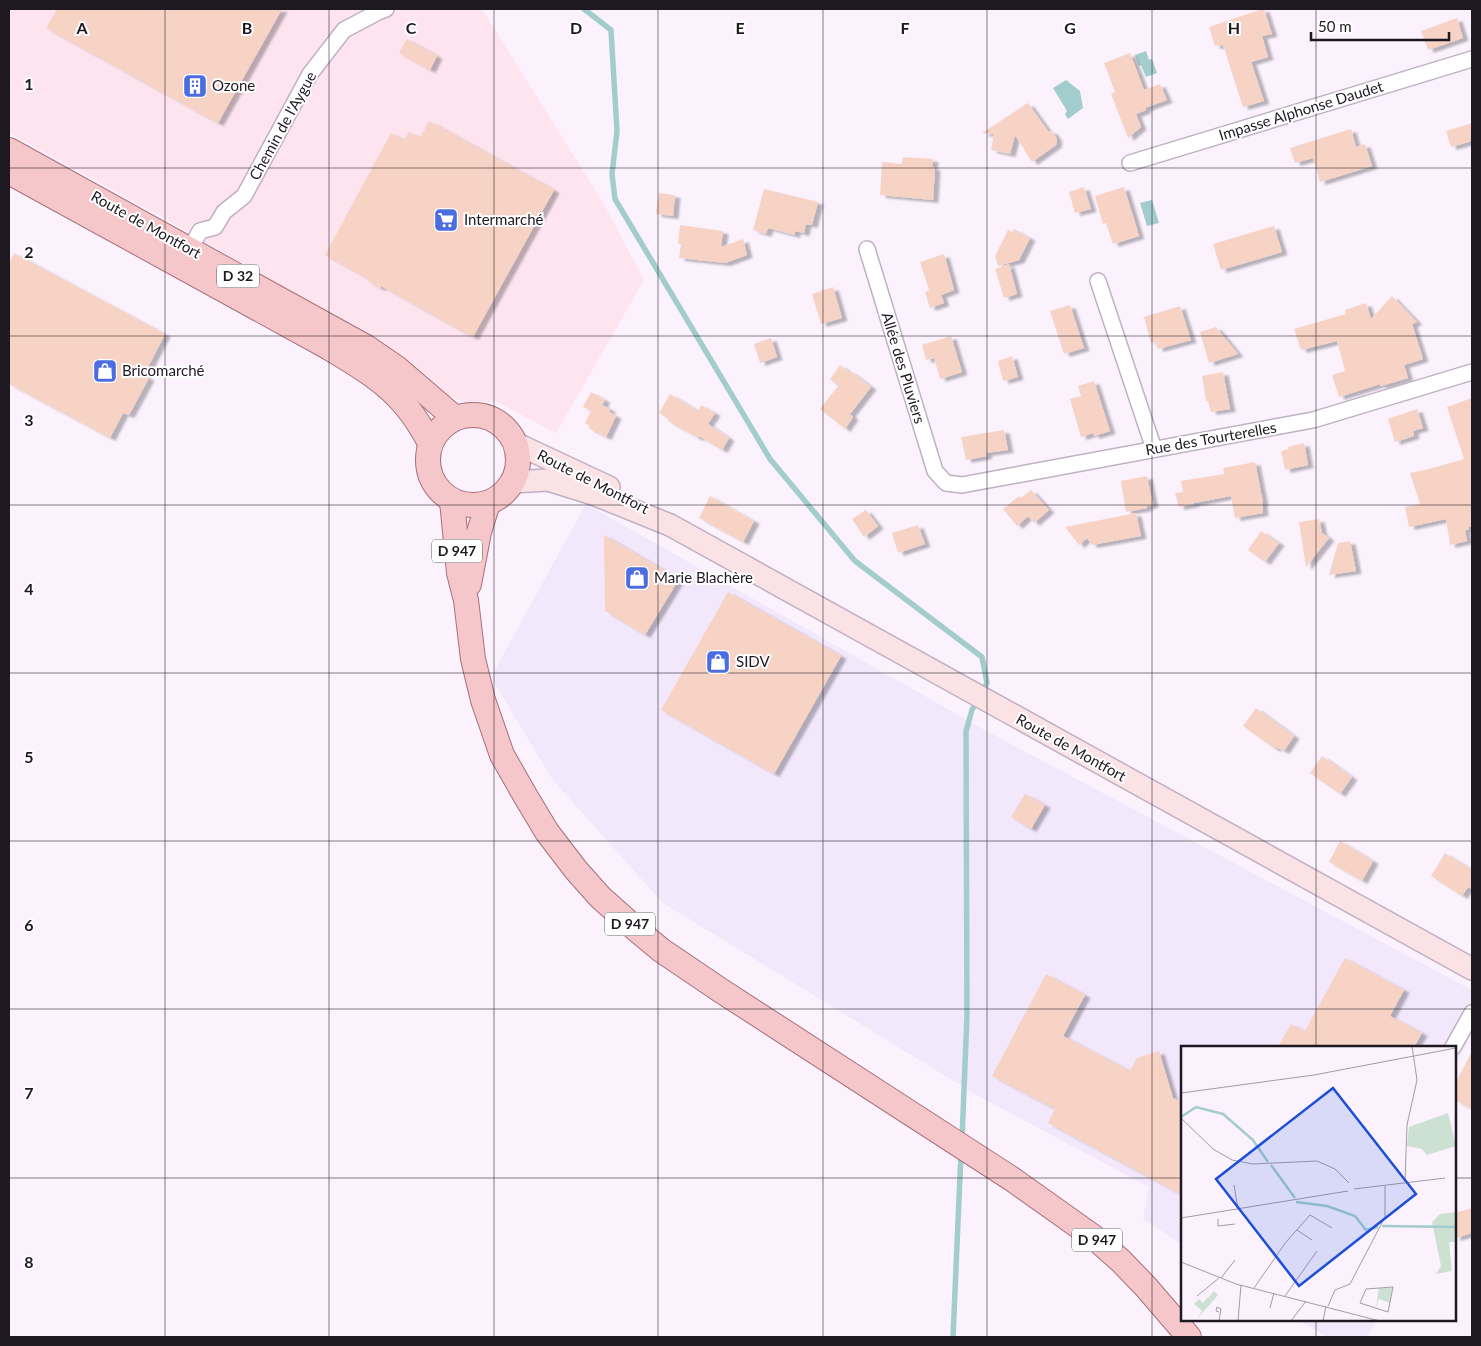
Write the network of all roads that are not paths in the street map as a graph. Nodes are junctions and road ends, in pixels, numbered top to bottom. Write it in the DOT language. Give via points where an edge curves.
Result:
graph roads {
  1 [pos="386,9"];
  2 [pos="1472,59"];
  3 [pos="9,150"];
  4 [pos="1130,163"];
  5 [pos="9,172"];
  6 [pos="190,249"];
  7 [pos="867,249"];
  8 [pos="1098,281"];
  9 [pos="1472,372"];
  10 [pos="455,418"];
  11 [pos="430,443"];
  12 [pos="515,443"];
  13 [pos="1154,449"];
  14 [pos="512,482"];
  15 [pos="946,483"];
  16 [pos="452,500"];
  17 [pos="488,503"];
  18 [pos="670,525"];
  19 [pos="466,600"];
  20 [pos="1472,969"];
  21 [pos="1472,1013"];
  22 [pos="1454,1046"];
  23 [pos="1189,1337"];
  1 -- 6 [label="street, Chemin de l'Aygue" via="344,30 310,74 244,196 224,212 215,228 200,231"];
  2 -- 4 [label="street, Impasse Alphonse Daudet"];
  3 -- 6 [label="main road, Route de Montfort / D 32"];
  5 -- 11 [label="main road, Route de Montfort / D 32" via="363,368 394,393"];
  6 -- 10 [label="main road, Route de Montfort / D 32" via="366,347 398,369"];
  7 -- 15 [label="street, Allée des Pluviers" via="935,471"];
  8 -- 13 [label="street"];
  9 -- 13 [label="street, Rue des Tourterelles" via="1313,420"];
  10 -- 11 [label="main road" via="445,424"];
  10 -- 12 [label="main road" via="468,415 493,420 509,433"];
  11 -- 16 [label="main road" via="427,454 430,476 435,486"];
  12 -- 14 [label="main road" via="517,470"];
  12 -- 18 [label="main road, Route de Montfort" via="638,502"];
  13 -- 15 [label="street, Rue des Tourterelles" via="962,485"];
  14 -- 17 [label="main road" via="502,495"];
  14 -- 18 [label="main road, Route de Montfort" via="548,480"];
  16 -- 17 [label="main road" via="464,505"];
  16 -- 19 [label="main road, D 947" via="459,573"];
  17 -- 19 [label="main road, D 947" via="472,559"];
  18 -- 20 [label="main road, Route de Montfort"];
  19 -- 23 [label="main road, D 947" via="473,659 502,755 547,832 600,897 661,950 1012,1179 1095,1238 1146,1287"];
  21 -- 22 [label="street"];
}
